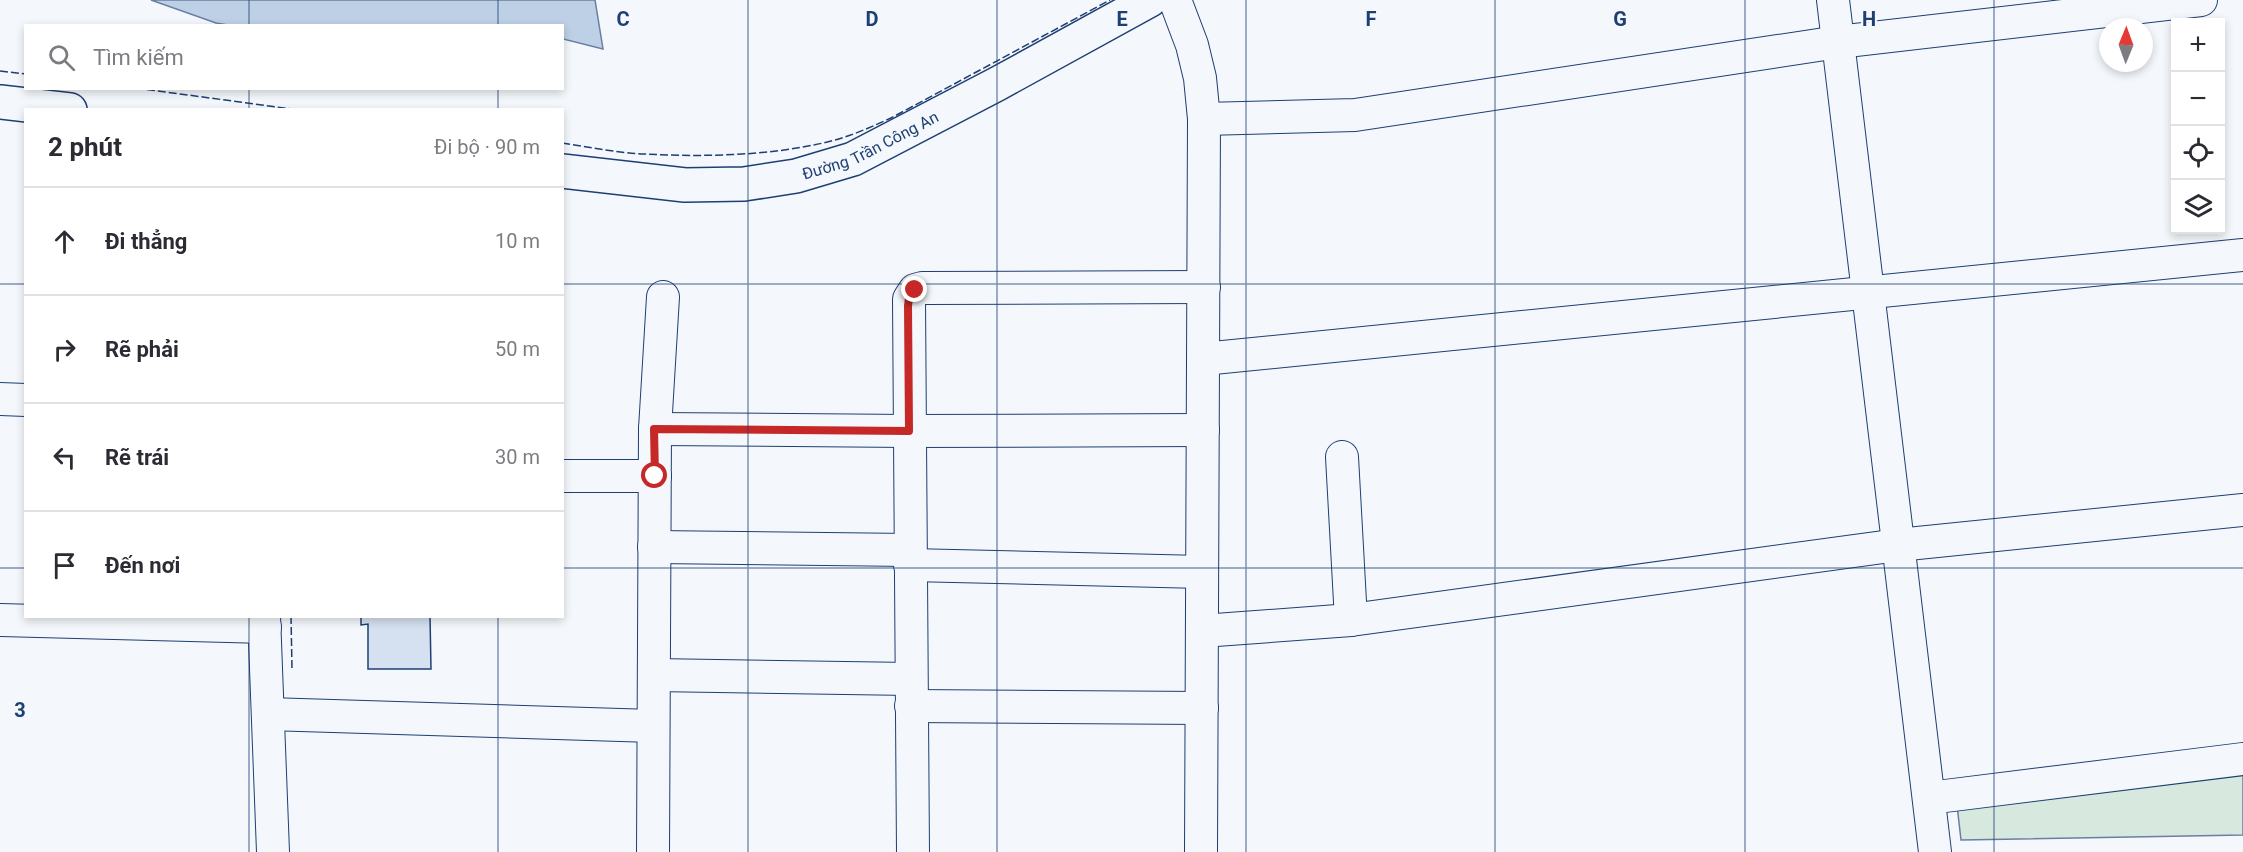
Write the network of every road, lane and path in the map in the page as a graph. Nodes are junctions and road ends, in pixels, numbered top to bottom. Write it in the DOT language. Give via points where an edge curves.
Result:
graph roads {
  1 [pos="1150,0"];
  2 [pos="1175,0"];
  3 [pos="1833,0"];
  4 [pos="2201,0"];
  5 [pos="1838,42"];
  6 [pos="0,102"];
  7 [pos="52,108"];
  8 [pos="1204,119"];
  9 [pos="564,171"];
  10 [pos="2243,255"];
  11 [pos="1204,287"];
  12 [pos="1869,294"];
  13 [pos="663,297"];
  14 [pos="1203,359"];
  15 [pos="0,399"];
  16 [pos="24,400"];
  17 [pos="654,429"];
  18 [pos="1203,430"];
  19 [pos="909,431"];
  20 [pos="1342,458"];
  21 [pos="564,476"];
  22 [pos="655,476"];
  23 [pos="2243,510"];
  24 [pos="1898,545"];
  25 [pos="654,547"];
  26 [pos="910,558"];
  27 [pos="1202,572"];
  28 [pos="0,620"];
  29 [pos="1351,620"];
  30 [pos="265,622"];
  31 [pos="1202,631"];
  32 [pos="654,675"];
  33 [pos="911,693"];
  34 [pos="1202,708"];
  35 [pos="268,714"];
  36 [pos="653,726"];
  37 [pos="2243,759"];
  38 [pos="1929,798"];
  39 [pos="273,852"];
  40 [pos="653,852"];
  41 [pos="913,852"];
  42 [pos="1201,852"];
  43 [pos="1935,852"];
  1 -- 9 [label="street, Đường Trần Công An" via="853,159 796,176 744,184 685,185"];
  2 -- 8 [label="street" via="1192,45"];
  3 -- 5 [label="street"];
  4 -- 5 [label="street"];
  5 -- 8 [label="street" via="1355,115"];
  5 -- 12 [label="street"];
  6 -- 7 [label="street"];
  8 -- 11 [label="street"];
  10 -- 12 [label="street"];
  11 -- 14 [label="street"];
  11 -- 19 [label="street" via="915,290 908,306"];
  12 -- 14 [label="street"];
  12 -- 24 [label="street"];
  13 -- 17 [label="street"];
  14 -- 18 [label="street"];
  15 -- 16 [label="street"];
  17 -- 19 [label="street"];
  17 -- 22 [label="street"];
  18 -- 19 [label="street"];
  18 -- 27 [label="street"];
  19 -- 26 [label="street"];
  20 -- 29 [label="street"];
  21 -- 22 [label="street"];
  22 -- 25 [label="street"];
  23 -- 24 [label="street"];
  24 -- 29 [label="street"];
  24 -- 38 [label="street"];
  25 -- 26 [label="street"];
  25 -- 32 [label="street"];
  26 -- 27 [label="street"];
  26 -- 33 [label="street"];
  27 -- 31 [label="street"];
  28 -- 30 [label="street"];
  29 -- 31 [label="street"];
  30 -- 35 [label="street"];
  31 -- 34 [label="street"];
  32 -- 33 [label="street"];
  32 -- 36 [label="street"];
  33 -- 34 [label="street"];
  33 -- 41 [label="street"];
  34 -- 42 [label="street"];
  35 -- 36 [label="street"];
  35 -- 39 [label="street"];
  36 -- 40 [label="street"];
  37 -- 38 [label="street"];
  38 -- 43 [label="street"];
}
